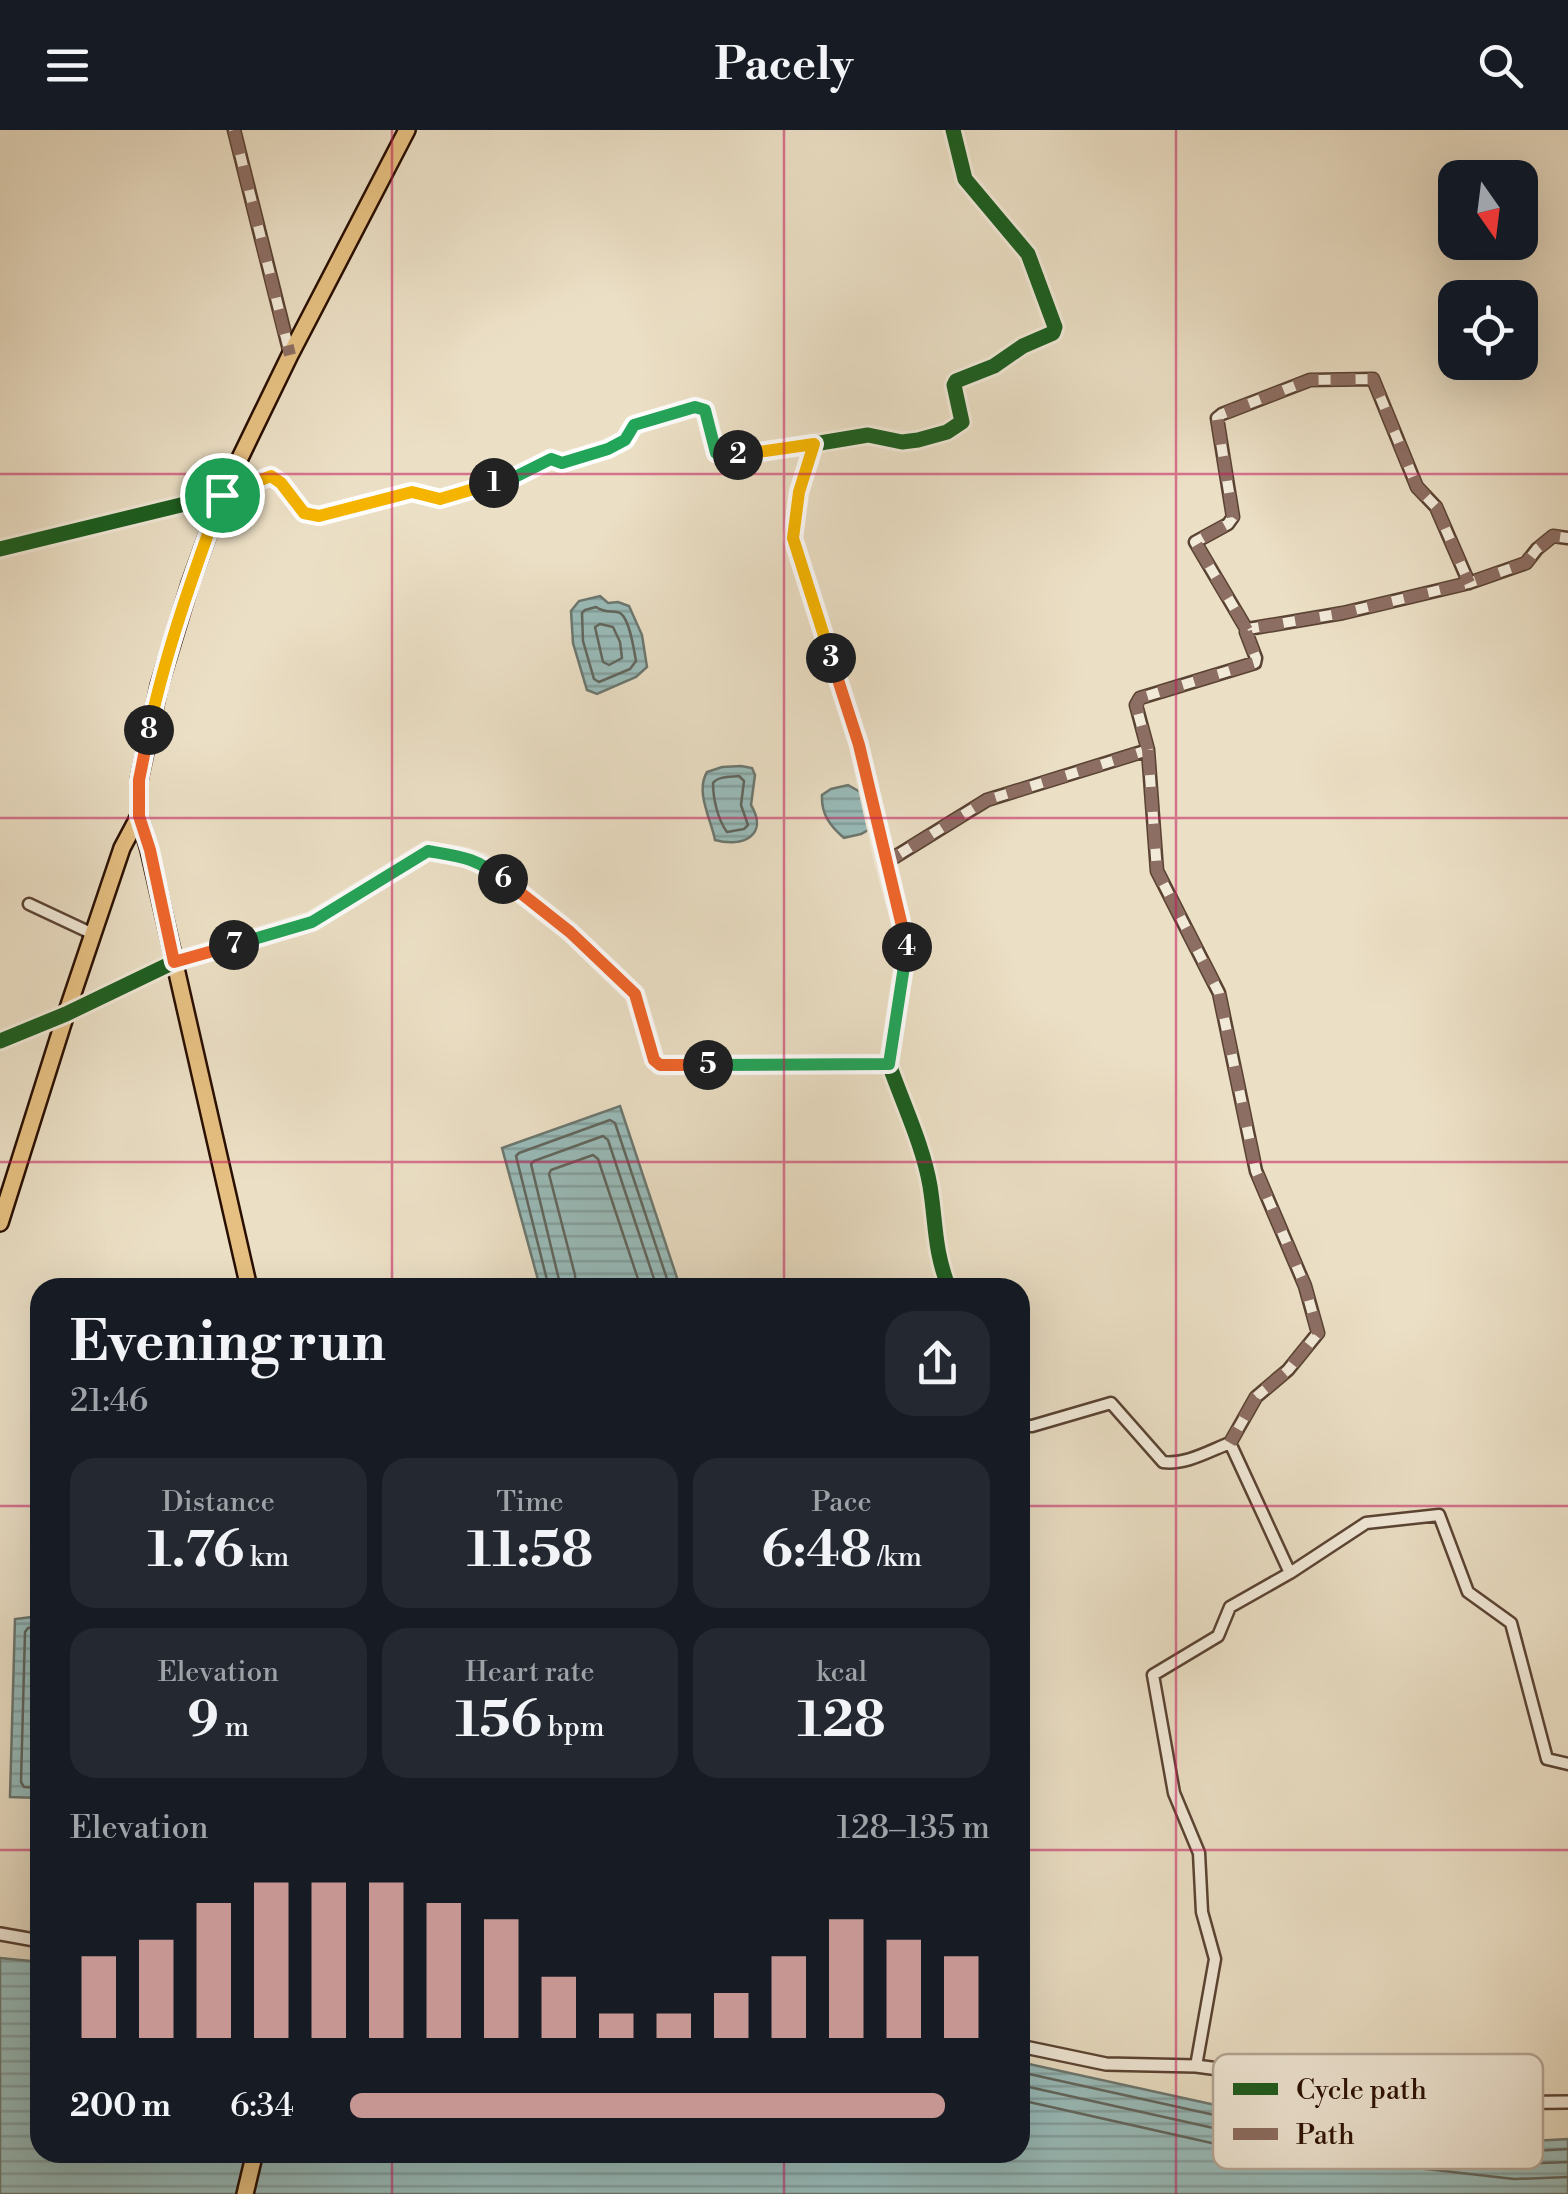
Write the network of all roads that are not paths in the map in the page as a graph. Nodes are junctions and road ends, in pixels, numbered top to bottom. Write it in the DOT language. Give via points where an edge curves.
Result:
graph roads {
  1 [pos="234,130"];
  2 [pos="407,130"];
  3 [pos="953,130"];
  4 [pos="290,355"];
  5 [pos="814,444"];
  6 [pos="222,495"];
  7 [pos="1568,538"];
  8 [pos="0,549"];
  9 [pos="1469,583"];
  10 [pos="1247,630"];
  11 [pos="1148,750"];
  12 [pos="139,816"];
  13 [pos="885,863"];
  14 [pos="30,904"];
  15 [pos="93,934"];
  16 [pos="174,962"];
  17 [pos="66,1014"];
  18 [pos="0,1041"];
  19 [pos="889,1064"];
  20 [pos="0,1223"];
  21 [pos="247,1278"];
  22 [pos="945,1278"];
  23 [pos="1030,1426"];
  24 [pos="1230,1443"];
  25 [pos="1290,1573"];
  26 [pos="1568,1764"];
  27 [pos="0,1934"];
  28 [pos="30,1939"];
  29 [pos="1030,2048"];
  30 [pos="1196,2066"];
  31 [pos="1213,2068"];
  32 [pos="252,2163"];
  33 [pos="245,2194"];
  1 -- 4 [label="street"];
  2 -- 4 [label="main road"];
  3 -- 5 [label="street" via="965,179 1028,254 1055,327 994,366 956,381 962,422 947,432 902,442 868,435"];
  4 -- 6 [label="main road"];
  5 -- 6 [label="street" via="725,457 716,453 705,410 695,407 634,425 608,449 562,463 551,459 440,499 412,492 319,516 304,513 271,476"];
  5 -- 13 [label="street" via="793,538 859,745"];
  6 -- 8 [label="street"];
  6 -- 12 [label="main road" via="158,686 139,780"];
  7 -- 9 [label="street" via="1553,536 1526,563"];
  9 -- 10 [label="street"];
  9 -- 10 [label="street" via="1436,507 1417,487 1372,379 1310,380 1217,418 1233,517 1195,542"];
  10 -- 11 [label="street" via="1255,663 1140,698 1136,705"];
  11 -- 13 [label="street" via="988,800"];
  11 -- 24 [label="street" via="1158,871 1219,993 1256,1171 1318,1333 1256,1397"];
  12 -- 15 [label="main road"];
  12 -- 16 [label="main road"];
  13 -- 19 [label="street" via="907,944"];
  14 -- 15 [label="street"];
  15 -- 17 [label="main road"];
  16 -- 17 [label="street"];
  16 -- 19 [label="street" via="312,922 428,851 482,863 570,932 635,994 660,1065"];
  16 -- 21 [label="main road"];
  17 -- 18 [label="street"];
  17 -- 20 [label="main road"];
  19 -- 22 [label="street" via="929,1184"];
  23 -- 24 [label="street" via="1111,1403 1163,1462"];
  24 -- 25 [label="street"];
  25 -- 26 [label="street" via="1366,1523 1439,1515 1468,1592 1511,1623 1548,1759"];
  25 -- 30 [label="street" via="1230,1607 1218,1636 1153,1676 1174,1793 1199,1854 1202,1912 1215,1959"];
  27 -- 28 [label="street"];
  29 -- 30 [label="street" via="1106,2064"];
  30 -- 31 [label="street"];
  32 -- 33 [label="main road"];
}
